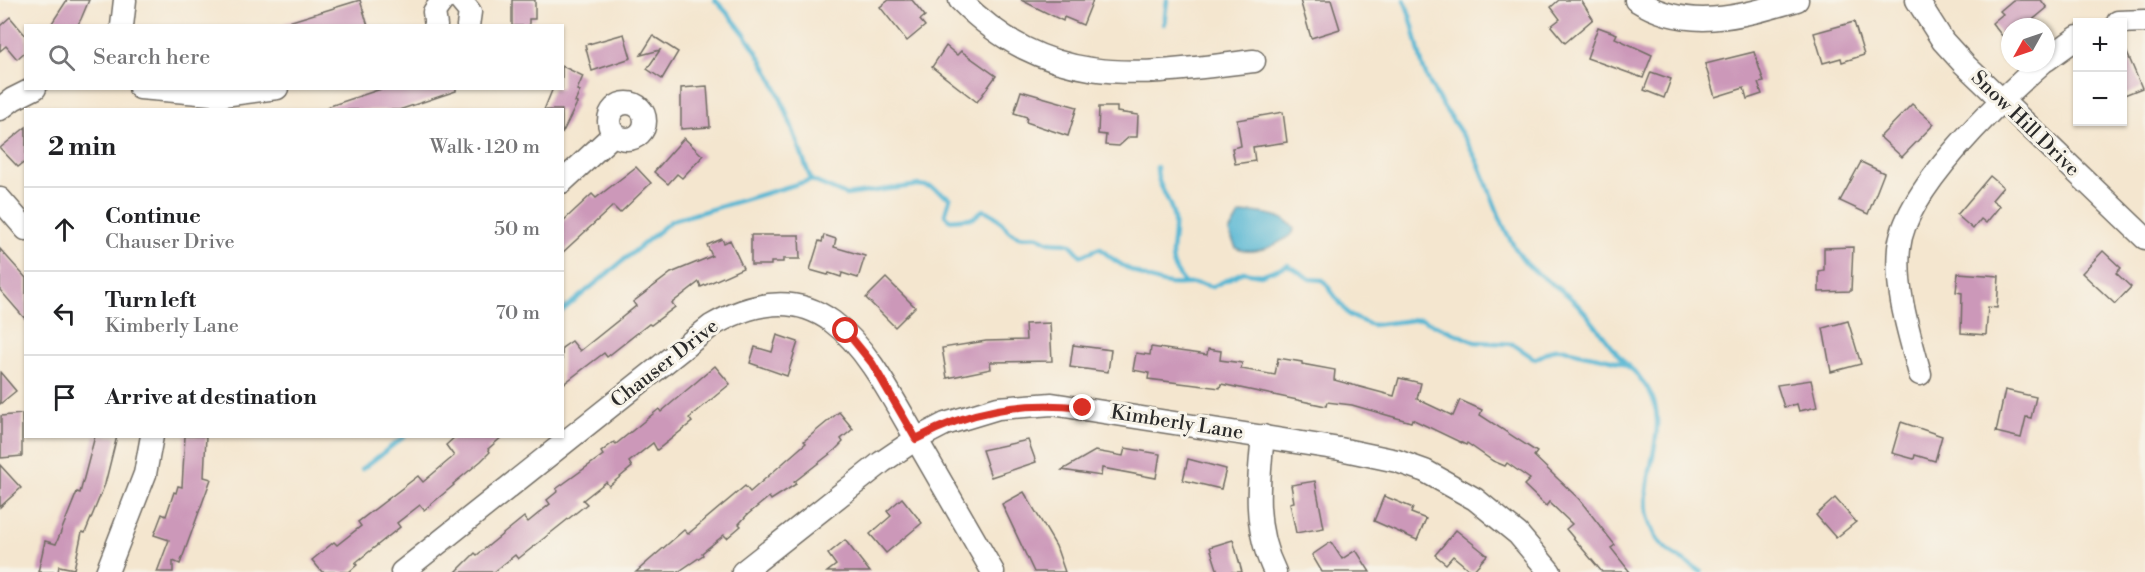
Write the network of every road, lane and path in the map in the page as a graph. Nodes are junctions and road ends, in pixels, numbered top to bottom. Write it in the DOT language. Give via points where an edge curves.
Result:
graph roads {
  1 [pos="125,0"];
  2 [pos="443,0"];
  3 [pos="460,0"];
  4 [pos="960,0"];
  5 [pos="1636,0"];
  6 [pos="1797,0"];
  7 [pos="1917,0"];
  8 [pos="2145,21"];
  9 [pos="2127,22"];
  10 [pos="122,24"];
  11 [pos="436,24"];
  12 [pos="468,24"];
  13 [pos="2073,41"];
  14 [pos="2055,54"];
  15 [pos="1254,61"];
  16 [pos="2033,72"];
  17 [pos="31,90"];
  18 [pos="164,90"];
  19 [pos="262,90"];
  20 [pos="2002,102"];
  21 [pos="0,109"];
  22 [pos="614,134"];
  23 [pos="564,180"];
  24 [pos="0,200"];
  25 [pos="24,227"];
  26 [pos="2145,238"];
  27 [pos="1920,374"];
  28 [pos="1263,436"];
  29 [pos="152,438"];
  30 [pos="916,439"];
  31 [pos="107,572"];
  32 [pos="402,572"];
  33 [pos="743,572"];
  34 [pos="993,572"];
  35 [pos="1275,572"];
  36 [pos="1550,572"];
  1 -- 10 [label="street"];
  2 -- 11 [label="street" via="434,12"];
  3 -- 12 [label="street" via="470,12"];
  4 -- 15 [label="street" via="1005,38 1068,66 1135,74"];
  5 -- 6 [label="street" via="1661,12 1714,21"];
  7 -- 20 [label="street, Snow Hill Drive" via="1943,41"];
  8 -- 9 [label="street"];
  13 -- 14 [label="street"];
  16 -- 20 [label="street"];
  17 -- 21 [label="street"];
  18 -- 19 [label="street" via="224,95"];
  20 -- 26 [label="street, Snow Hill Drive"];
  20 -- 27 [label="street" via="1936,173 1904,225 1899,245 1899,292"];
  22 -- 23 [label="street"];
  24 -- 25 [label="street"];
  28 -- 30 [label="street, Kimberly Lane" via="1052,404 998,408 945,424"];
  28 -- 35 [label="street" via="1257,511"];
  28 -- 36 [label="street, Kimberly Lane" via="1370,454 1425,471 1496,514"];
  29 -- 31 [label="street" via="145,474"];
  30 -- 32 [label="street, Chauser Drive" via="872,363 846,331 803,308 785,305 746,309 711,326"];
  30 -- 33 [label="street, Kimberly Lane"];
  30 -- 34 [label="street, Chauser Drive"];
}
